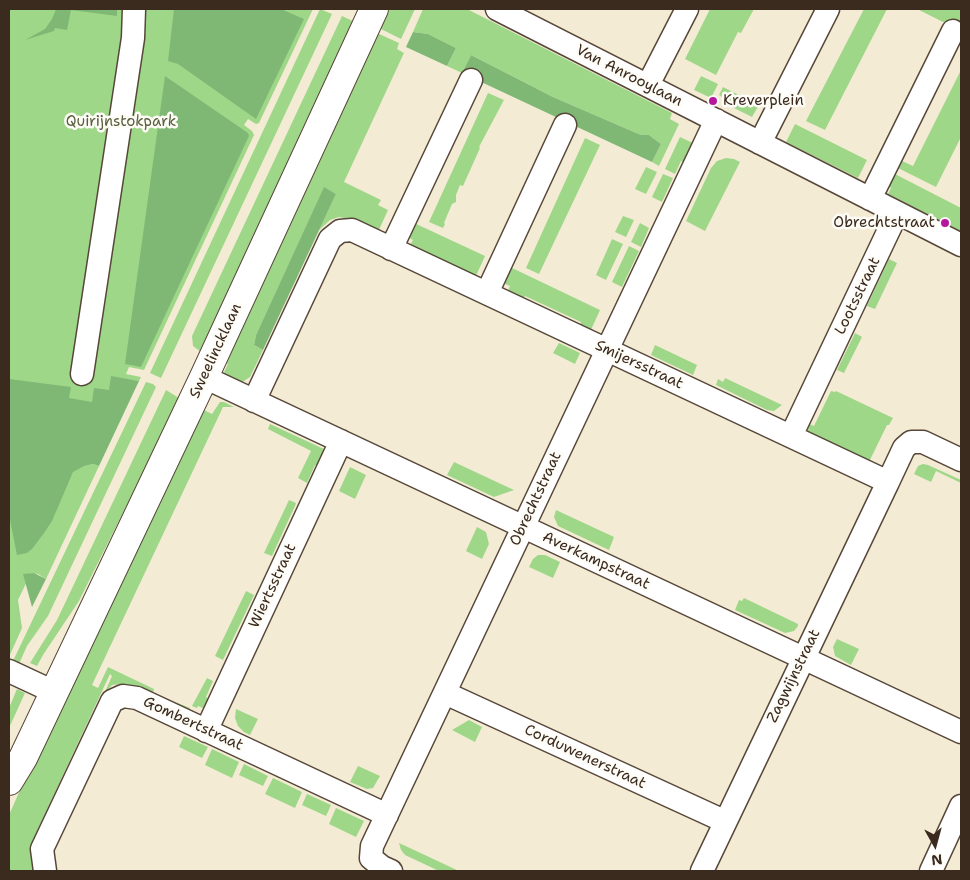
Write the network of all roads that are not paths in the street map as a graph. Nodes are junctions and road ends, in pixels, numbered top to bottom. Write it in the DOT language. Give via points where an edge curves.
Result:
graph roads {
  1 [pos="134,9"];
  2 [pos="374,9"];
  3 [pos="497,9"];
  4 [pos="687,9"];
  5 [pos="828,9"];
  6 [pos="953,31"];
  7 [pos="471,80"];
  8 [pos="648,85"];
  9 [pos="716,120"];
  10 [pos="565,124"];
  11 [pos="760,143"];
  12 [pos="870,198"];
  13 [pos="897,213"];
  14 [pos="961,245"];
  15 [pos="391,248"];
  16 [pos="486,293"];
  17 [pos="606,350"];
  18 [pos="82,374"];
  19 [pos="204,378"];
  20 [pos="254,401"];
  21 [pos="791,436"];
  22 [pos="341,442"];
  23 [pos="961,460"];
  24 [pos="888,482"];
  25 [pos="523,527"];
  26 [pos="803,658"];
  27 [pos="9,671"];
  28 [pos="54,692"];
  29 [pos="445,693"];
  30 [pos="206,731"];
  31 [pos="961,732"];
  32 [pos="16,769"];
  33 [pos="9,799"];
  34 [pos="961,806"];
  35 [pos="387,815"];
  36 [pos="724,821"];
  37 [pos="955,837"];
  38 [pos="45,871"];
  39 [pos="391,871"];
  40 [pos="702,871"];
  41 [pos="931,871"];
  1 -- 18 [label="street" via="133,38"];
  2 -- 19 [label="street, Sweelincklaan"];
  3 -- 8 [label="street, Van Anrooylaan"];
  4 -- 8 [label="street"];
  5 -- 11 [label="street"];
  6 -- 12 [label="street"];
  7 -- 15 [label="street"];
  8 -- 9 [label="street, Van Anrooylaan"];
  9 -- 11 [label="street, Van Anrooylaan"];
  9 -- 17 [label="street, Obrechtstraat"];
  10 -- 16 [label="street"];
  11 -- 12 [label="street, Van Anrooylaan"];
  12 -- 13 [label="street, Van Anrooylaan"];
  13 -- 14 [label="street, Van Anrooylaan"];
  13 -- 21 [label="street, Lootsstraat"];
  15 -- 16 [label="street, Smijersstraat"];
  15 -- 20 [label="street, Smijersstraat" via="352,230 340,231 330,240"];
  16 -- 17 [label="street, Smijersstraat"];
  17 -- 21 [label="street, Smijersstraat"];
  17 -- 25 [label="street, Obrechtstraat"];
  19 -- 20 [label="street, Averkampstraat"];
  19 -- 28 [label="street, Sweelincklaan"];
  20 -- 22 [label="street, Averkampstraat"];
  21 -- 24 [label="street, Smijersstraat"];
  22 -- 25 [label="street, Averkampstraat"];
  22 -- 30 [label="street, Wiertsstraat"];
  23 -- 24 [label="street" via="923,442 911,442 904,448"];
  24 -- 26 [label="street, Zagwijnstraat"];
  25 -- 26 [label="street, Averkampstraat"];
  25 -- 29 [label="street, Obrechtstraat"];
  26 -- 31 [label="street, Averkampstraat"];
  26 -- 36 [label="street, Zagwijnstraat"];
  27 -- 28 [label="street"];
  28 -- 32 [label="street, Sweelincklaan"];
  29 -- 35 [label="street, Obrechtstraat"];
  29 -- 36 [label="street, Corduwenerstraat"];
  30 -- 35 [label="street, Gombertstraat"];
  30 -- 38 [label="street, Gombertstraat" via="137,698 123,696 112,701 42,849"];
  32 -- 33 [label="street, Sweelincklaan"];
  34 -- 37 [label="street"];
  35 -- 39 [label="street, Obrechtstraat" via="372,846 371,858"];
  36 -- 40 [label="street, Zagwijnstraat"];
  37 -- 41 [label="street"];
}
